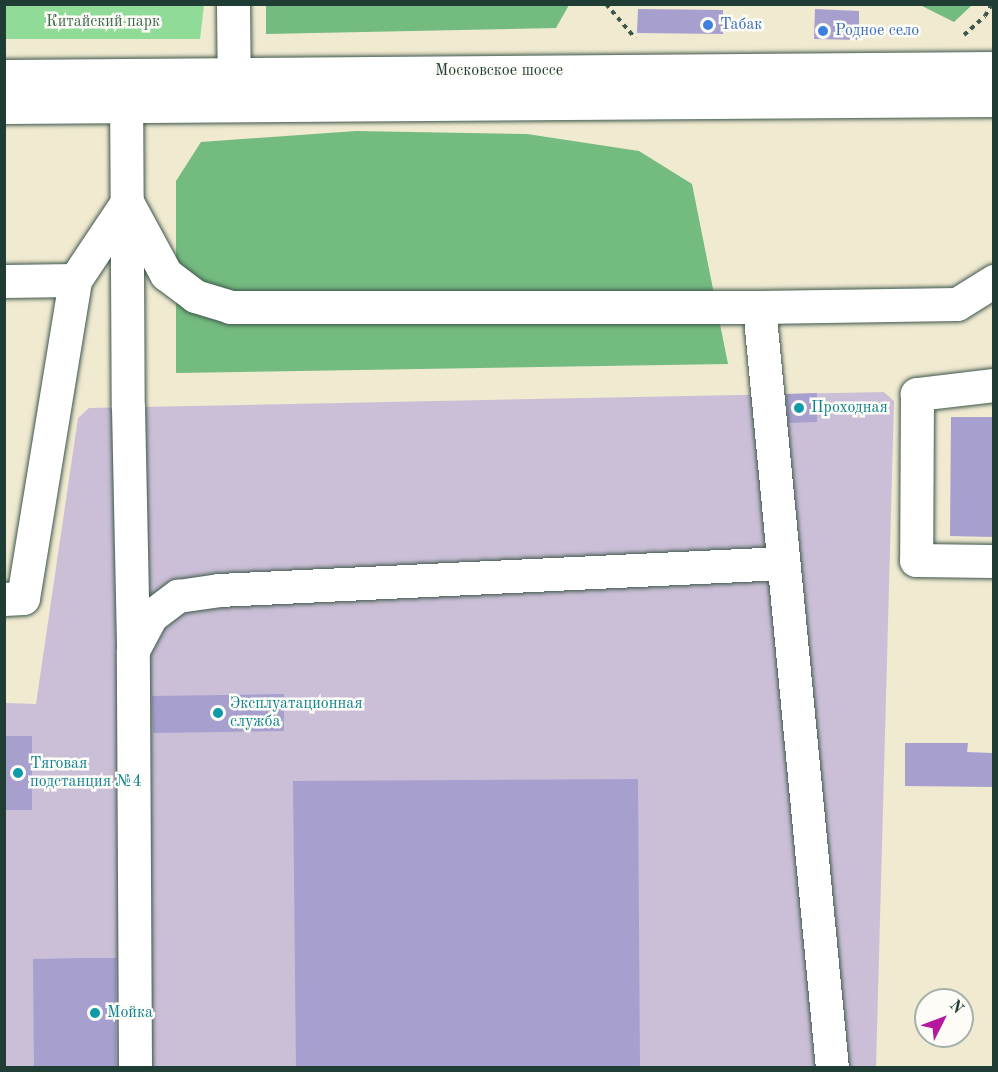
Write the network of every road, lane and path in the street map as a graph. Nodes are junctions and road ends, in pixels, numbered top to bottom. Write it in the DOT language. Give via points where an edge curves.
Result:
graph roads {
  1 [pos="232,4"];
  2 [pos="993,68"];
  3 [pos="233,72"];
  4 [pos="4,76"];
  5 [pos="126,91"];
  6 [pos="993,100"];
  7 [pos="234,104"];
  8 [pos="4,107"];
  9 [pos="127,202"];
  10 [pos="75,280"];
  11 [pos="4,281"];
  12 [pos="993,281"];
  13 [pos="759,307"];
  14 [pos="993,386"];
  15 [pos="993,561"];
  16 [pos="783,563"];
  17 [pos="4,599"];
  18 [pos="134,650"];
  19 [pos="135,1068"];
  20 [pos="832,1068"];
  1 -- 3 [label="main road"];
  2 -- 3 [label="main road, Московское шоссе"];
  3 -- 5 [label="main road, Московское шоссе"];
  3 -- 7 [label="main road"];
  4 -- 5 [label="main road, Московское шоссе"];
  5 -- 7 [label="main road, Московское шоссе"];
  5 -- 8 [label="main road, Московское шоссе"];
  5 -- 9 [label="main road"];
  6 -- 7 [label="main road, Московское шоссе"];
  9 -- 10 [label="main road"];
  9 -- 13 [label="main road" via="166,274 195,296 230,307"];
  9 -- 18 [label="main road"];
  10 -- 11 [label="main road"];
  10 -- 17 [label="main road" via="23,598"];
  12 -- 13 [label="main road" via="957,304"];
  13 -- 16 [label="main road"];
  14 -- 15 [label="main road" via="916,394 916,560"];
  16 -- 18 [label="main road" via="219,590 178,596 151,616"];
  16 -- 20 [label="main road"];
  18 -- 19 [label="main road"];
}
